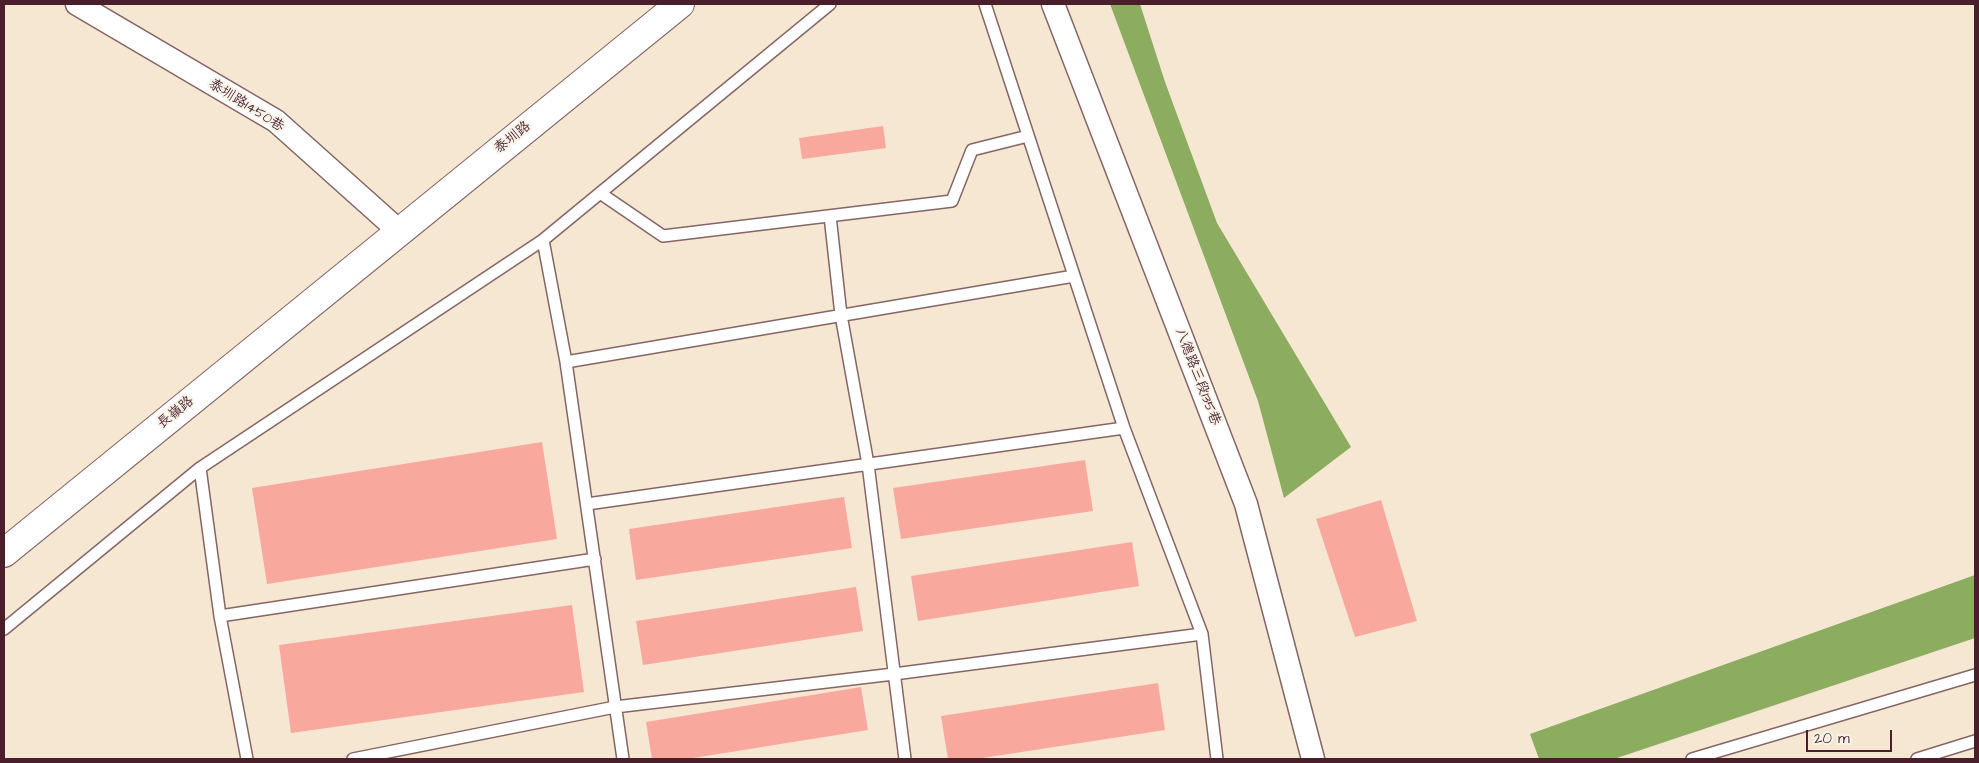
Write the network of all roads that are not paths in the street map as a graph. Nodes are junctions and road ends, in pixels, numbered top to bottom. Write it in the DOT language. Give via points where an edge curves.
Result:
graph roads {
  1 [pos="77,4"];
  2 [pos="680,4"];
  3 [pos="830,4"];
  4 [pos="985,4"];
  5 [pos="1052,4"];
  6 [pos="1028,136"];
  7 [pos="600,193"];
  8 [pos="830,216"];
  9 [pos="399,231"];
  10 [pos="543,240"];
  11 [pos="348,273"];
  12 [pos="1074,276"];
  13 [pos="841,315"];
  14 [pos="566,362"];
  15 [pos="1124,428"];
  16 [pos="868,464"];
  17 [pos="200,468"];
  18 [pos="587,504"];
  19 [pos="4,553"];
  20 [pos="595,559"];
  21 [pos="220,616"];
  22 [pos="4,629"];
  23 [pos="1202,634"];
  24 [pos="894,674"];
  25 [pos="1975,675"];
  26 [pos="615,707"];
  27 [pos="1975,741"];
  28 [pos="247,759"];
  29 [pos="353,759"];
  30 [pos="623,759"];
  31 [pos="905,759"];
  32 [pos="1217,759"];
  33 [pos="1313,759"];
  34 [pos="1692,759"];
  35 [pos="1918,759"];
  1 -- 9 [label="street, 泰圳路1450巷" via="276,121"];
  2 -- 9 [label="street, 泰圳路"];
  3 -- 7 [label="lane"];
  4 -- 6 [label="lane"];
  5 -- 33 [label="street, 八德路三段135巷" via="1246,504"];
  6 -- 8 [label="lane" via="972,150 952,201"];
  6 -- 12 [label="lane"];
  7 -- 8 [label="lane" via="663,236"];
  7 -- 10 [label="lane"];
  8 -- 13 [label="lane"];
  9 -- 11 [label="street, 泰圳路"];
  10 -- 14 [label="lane"];
  10 -- 17 [label="lane"];
  11 -- 19 [label="street, 長嶺路"];
  12 -- 13 [label="lane"];
  12 -- 15 [label="lane"];
  13 -- 14 [label="lane"];
  13 -- 16 [label="lane"];
  14 -- 18 [label="lane"];
  15 -- 16 [label="lane"];
  15 -- 23 [label="lane"];
  16 -- 18 [label="lane"];
  16 -- 24 [label="lane"];
  17 -- 21 [label="lane"];
  17 -- 22 [label="lane"];
  18 -- 20 [label="lane"];
  20 -- 21 [label="lane"];
  20 -- 26 [label="lane"];
  21 -- 28 [label="lane"];
  23 -- 24 [label="lane"];
  23 -- 32 [label="lane"];
  24 -- 26 [label="lane"];
  24 -- 31 [label="lane"];
  25 -- 34 [label="lane"];
  26 -- 29 [label="lane"];
  26 -- 30 [label="lane"];
  27 -- 35 [label="lane"];
}
